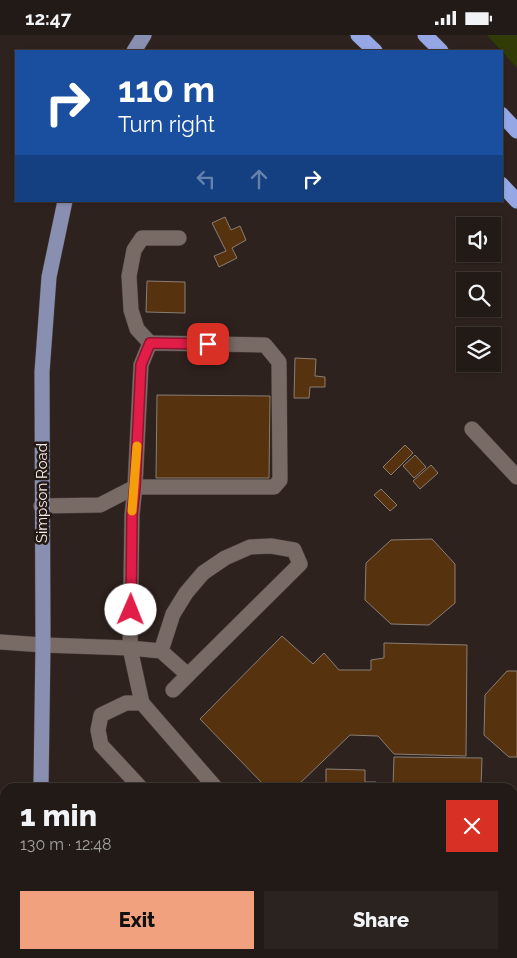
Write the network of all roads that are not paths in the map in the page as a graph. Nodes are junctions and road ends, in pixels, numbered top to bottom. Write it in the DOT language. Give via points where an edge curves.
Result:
graph roads {
  1 [pos="144,35"];
  2 [pos="358,35"];
  3 [pos="425,35"];
  4 [pos="135,50"];
  5 [pos="373,50"];
  6 [pos="440,50"];
  7 [pos="503,116"];
  8 [pos="517,131"];
  9 [pos="503,185"];
  10 [pos="517,201"];
  11 [pos="65,202"];
  12 [pos="180,238"];
  13 [pos="150,343"];
  14 [pos="472,429"];
  15 [pos="517,477"];
  16 [pos="135,487"];
  17 [pos="41,506"];
  18 [pos="0,642"];
  19 [pos="43,645"];
  20 [pos="130,648"];
  21 [pos="161,651"];
  22 [pos="188,675"];
  23 [pos="172,690"];
  24 [pos="142,703"];
  25 [pos="41,783"];
  26 [pos="136,783"];
  27 [pos="212,783"];
  1 -- 4 [label="main road"];
  2 -- 5 [label="highway"];
  3 -- 6 [label="highway"];
  7 -- 8 [label="highway"];
  9 -- 10 [label="highway"];
  11 -- 17 [label="main road, Simpson Road" via="47,296 42,372"];
  12 -- 13 [label="street" via="142,238 134,250 129,276 132,310 137,329"];
  13 -- 16 [label="street" via="141,365"];
  13 -- 16 [label="street" via="266,345 279,362 280,480 274,487"];
  14 -- 15 [label="street"];
  16 -- 17 [label="street" via="100,505"];
  16 -- 20 [label="street"];
  17 -- 19 [label="main road, Simpson Road"];
  18 -- 19 [label="street"];
  19 -- 20 [label="street"];
  19 -- 25 [label="main road, Simpson Road"];
  20 -- 21 [label="street"];
  20 -- 24 [label="street"];
  21 -- 22 [label="street"];
  21 -- 22 [label="street" via="173,614 203,573 250,547 294,550 300,564"];
  22 -- 23 [label="street"];
  24 -- 26 [label="street" via="126,703 101,715 98,730 101,745"];
  24 -- 27 [label="street"];
}
